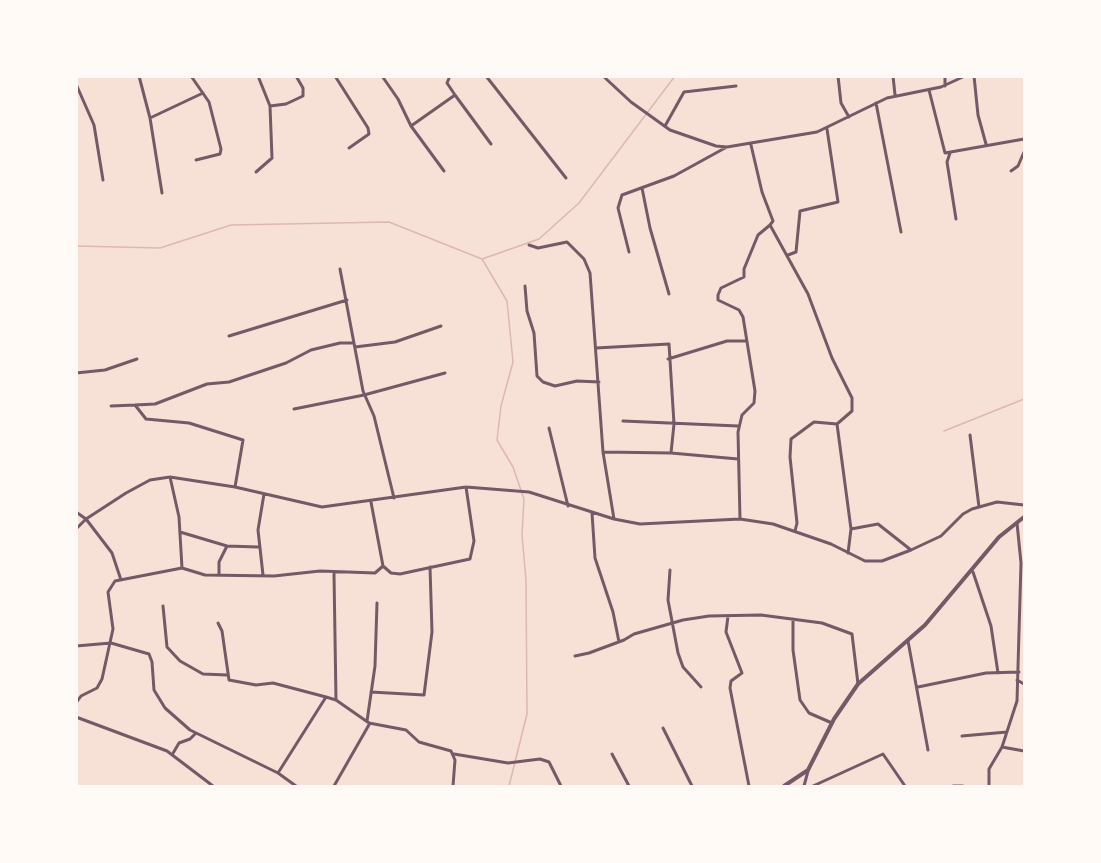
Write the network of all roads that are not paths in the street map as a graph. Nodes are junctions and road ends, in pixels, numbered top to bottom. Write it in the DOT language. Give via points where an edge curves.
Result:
graph roads {
  1 [pos="139,76"];
  2 [pos="191,76"];
  3 [pos="258,76"];
  4 [pos="296,76"];
  5 [pos="334,76"];
  6 [pos="382,76"];
  7 [pos="450,76"];
  8 [pos="486,76"];
  9 [pos="838,76"];
  10 [pos="893,76"];
  11 [pos="945,76"];
  12 [pos="964,76"];
  13 [pos="974,76"];
  14 [pos="604,77"];
  15 [pos="76,84"];
  16 [pos="736,86"];
  17 [pos="945,86"];
  18 [pos="929,90"];
  19 [pos="202,93"];
  20 [pos="455,95"];
  21 [pos="895,95"];
  22 [pos="876,103"];
  23 [pos="270,106"];
  24 [pos="849,117"];
  25 [pos="150,118"];
  26 [pos="411,126"];
  27 [pos="665,126"];
  28 [pos="827,128"];
  29 [pos="1024,139"];
  30 [pos="491,144"];
  31 [pos="986,144"];
  32 [pos="752,145"];
  33 [pos="727,147"];
  34 [pos="349,148"];
  35 [pos="1024,152"];
  36 [pos="950,153"];
  37 [pos="196,160"];
  38 [pos="444,171"];
  39 [pos="1011,171"];
  40 [pos="256,172"];
  41 [pos="566,178"];
  42 [pos="103,180"];
  43 [pos="642,188"];
  44 [pos="162,193"];
  45 [pos="956,219"];
  46 [pos="770,225"];
  47 [pos="901,232"];
  48 [pos="529,245"];
  49 [pos="629,252"];
  50 [pos="788,255"];
  51 [pos="340,269"];
  52 [pos="525,286"];
  53 [pos="669,294"];
  54 [pos="347,300"];
  55 [pos="441,326"];
  56 [pos="229,336"];
  57 [pos="745,340"];
  58 [pos="354,345"];
  59 [pos="596,348"];
  60 [pos="137,359"];
  61 [pos="668,359"];
  62 [pos="76,373"];
  63 [pos="445,373"];
  64 [pos="599,382"];
  65 [pos="364,395"];
  66 [pos="135,405"];
  67 [pos="111,406"];
  68 [pos="294,409"];
  69 [pos="622,421"];
  70 [pos="674,424"];
  71 [pos="837,424"];
  72 [pos="738,426"];
  73 [pos="549,428"];
  74 [pos="970,435"];
  75 [pos="603,452"];
  76 [pos="671,453"];
  77 [pos="738,459"];
  78 [pos="170,477"];
  79 [pos="466,487"];
  80 [pos="235,488"];
  81 [pos="264,494"];
  82 [pos="394,498"];
  83 [pos="370,502"];
  84 [pos="1024,505"];
  85 [pos="568,506"];
  86 [pos="979,507"];
  87 [pos="76,512"];
  88 [pos="592,513"];
  89 [pos="1024,517"];
  90 [pos="86,519"];
  91 [pos="614,519"];
  92 [pos="740,519"];
  93 [pos="1017,521"];
  94 [pos="76,529"];
  95 [pos="851,529"];
  96 [pos="795,531"];
  97 [pos="180,532"];
  98 [pos="227,546"];
  99 [pos="258,547"];
  100 [pos="911,550"];
  101 [pos="848,553"];
  102 [pos="382,567"];
  103 [pos="430,567"];
  104 [pos="182,568"];
  105 [pos="670,570"];
  106 [pos="973,572"];
  107 [pos="334,574"];
  108 [pos="219,575"];
  109 [pos="262,575"];
  110 [pos="122,580"];
  111 [pos="377,603"];
  112 [pos="163,606"];
  113 [pos="728,616"];
  114 [pos="793,619"];
  115 [pos="218,623"];
  116 [pos="673,623"];
  117 [pos="908,641"];
  118 [pos="619,642"];
  119 [pos="111,643"];
  120 [pos="76,646"];
  121 [pos="575,656"];
  122 [pos="1019,672"];
  123 [pos="998,673"];
  124 [pos="227,675"];
  125 [pos="1017,680"];
  126 [pos="858,684"];
  127 [pos="1024,684"];
  128 [pos="700,687"];
  129 [pos="918,687"];
  130 [pos="371,692"];
  131 [pos="326,697"];
  132 [pos="336,700"];
  133 [pos="76,703"];
  134 [pos="76,717"];
  135 [pos="369,722"];
  136 [pos="832,723"];
  137 [pos="663,728"];
  138 [pos="1007,732"];
  139 [pos="196,733"];
  140 [pos="962,736"];
  141 [pos="1002,747"];
  142 [pos="928,750"];
  143 [pos="1024,751"];
  144 [pos="454,754"];
  145 [pos="612,754"];
  146 [pos="172,755"];
  147 [pos="808,770"];
  148 [pos="278,773"];
  149 [pos="213,786"];
  150 [pos="296,786"];
  151 [pos="335,786"];
  152 [pos="453,786"];
  153 [pos="561,786"];
  154 [pos="629,786"];
  155 [pos="692,786"];
  156 [pos="749,786"];
  157 [pos="784,786"];
  158 [pos="804,786"];
  159 [pos="813,786"];
  160 [pos="905,786"];
  161 [pos="953,786"];
  162 [pos="963,786"];
  163 [pos="989,786"];
  1 -- 25 [label="street"];
  2 -- 19 [label="street"];
  3 -- 23 [label="street"];
  4 -- 23 [label="street" via="303,96"];
  5 -- 34 [label="street" via="368,128 369,134"];
  6 -- 26 [label="street"];
  7 -- 20 [label="street" via="447,83"];
  8 -- 41 [label="street"];
  9 -- 24 [label="street" via="841,103"];
  10 -- 21 [label="street"];
  11 -- 17 [label="street"];
  12 -- 17 [label="street"];
  13 -- 31 [label="street"];
  14 -- 27 [label="street"];
  15 -- 42 [label="street" via="94,125"];
  16 -- 27 [label="street" via="684,92"];
  17 -- 18 [label="street"];
  18 -- 21 [label="street"];
  18 -- 36 [label="street" via="944,149"];
  19 -- 25 [label="street"];
  19 -- 37 [label="street" via="214,119 221,153"];
  20 -- 26 [label="street"];
  20 -- 30 [label="street"];
  21 -- 22 [label="street"];
  22 -- 24 [label="street"];
  22 -- 47 [label="street"];
  23 -- 40 [label="street" via="272,158"];
  24 -- 28 [label="street"];
  25 -- 44 [label="street"];
  26 -- 38 [label="street"];
  27 -- 33 [label="street" via="694,139"];
  28 -- 32 [label="street"];
  28 -- 50 [label="street" via="838,202 800,211 796,252"];
  29 -- 31 [label="street"];
  31 -- 36 [label="street"];
  32 -- 33 [label="street"];
  32 -- 46 [label="street" via="773,221"];
  33 -- 43 [label="street" via="674,176"];
  35 -- 39 [label="street"];
  36 -- 45 [label="street" via="947,162"];
  43 -- 49 [label="street" via="627,192 618,201"];
  43 -- 53 [label="street"];
  46 -- 50 [label="street"];
  46 -- 57 [label="street" via="758,235 744,277 721,288 718,295 718,300 739,310"];
  48 -- 59 [label="street" via="538,248 567,242 584,259 590,273"];
  50 -- 71 [label="street" via="852,398 852,411"];
  51 -- 54 [label="street"];
  52 -- 64 [label="street" via="537,376 555,386"];
  54 -- 56 [label="street"];
  54 -- 58 [label="street"];
  55 -- 58 [label="street" via="395,342"];
  57 -- 61 [label="street" via="727,341"];
  57 -- 72 [label="street" via="755,401"];
  58 -- 65 [label="street"];
  58 -- 66 [label="street" via="340,343 311,350 229,382 207,384 155,404"];
  59 -- 61 [label="street" via="666,342 670,348"];
  59 -- 64 [label="street"];
  60 -- 62 [label="street" via="105,370"];
  61 -- 70 [label="street"];
  63 -- 65 [label="street"];
  64 -- 75 [label="street"];
  65 -- 68 [label="street"];
  65 -- 82 [label="street" via="374,416"];
  66 -- 67 [label="street"];
  66 -- 80 [label="street" via="146,419 189,423 243,440"];
  69 -- 70 [label="street"];
  70 -- 72 [label="street"];
  70 -- 76 [label="street"];
  71 -- 95 [label="street"];
  71 -- 96 [label="street" via="814,422 791,439"];
  72 -- 77 [label="street"];
  73 -- 85 [label="street"];
  74 -- 86 [label="street"];
  75 -- 76 [label="street"];
  75 -- 91 [label="street"];
  76 -- 77 [label="street"];
  77 -- 92 [label="street"];
  78 -- 80 [label="street"];
  78 -- 90 [label="street" via="150,480"];
  78 -- 97 [label="street"];
  79 -- 82 [label="street"];
  79 -- 85 [label="street" via="529,492"];
  79 -- 103 [label="street" via="473,553 467,561"];
  80 -- 81 [label="street"];
  81 -- 83 [label="street" via="322,507"];
  81 -- 99 [label="street"];
  82 -- 83 [label="street"];
  83 -- 102 [label="street"];
  84 -- 86 [label="street" via="997,502"];
  85 -- 88 [label="street"];
  86 -- 100 [label="street" via="963,514 932,542"];
  87 -- 90 [label="street"];
  88 -- 91 [label="street"];
  88 -- 118 [label="street" via="595,558"];
  89 -- 93 [label="street"];
  90 -- 94 [label="street"];
  90 -- 110 [label="street" via="115,558"];
  91 -- 92 [label="street" via="640,524"];
  92 -- 96 [label="street"];
  93 -- 106 [label="street" via="999,537"];
  93 -- 122 [label="street" via="1021,563"];
  95 -- 100 [label="street" via="878,524"];
  95 -- 101 [label="street"];
  96 -- 101 [label="street"];
  97 -- 98 [label="street"];
  97 -- 104 [label="street"];
  98 -- 99 [label="street"];
  98 -- 108 [label="street" via="219,562"];
  99 -- 109 [label="street"];
  100 -- 101 [label="street" via="882,561 865,561"];
  102 -- 103 [label="street" via="395,574"];
  102 -- 107 [label="street" via="375,573"];
  103 -- 130 [label="street" via="432,632 424,695"];
  104 -- 108 [label="street"];
  104 -- 110 [label="street"];
  105 -- 116 [label="street" via="668,600"];
  106 -- 117 [label="street"];
  106 -- 123 [label="street" via="991,626"];
  107 -- 109 [label="street" via="320,571"];
  107 -- 132 [label="street"];
  108 -- 109 [label="street"];
  110 -- 119 [label="street" via="111,583 108,592"];
  111 -- 130 [label="street"];
  112 -- 124 [label="street" via="167,647 180,662 203,674"];
  113 -- 114 [label="street"];
  113 -- 116 [label="street"];
  113 -- 156 [label="street" via="726,632 742,673 731,681 730,688"];
  114 -- 126 [label="street" via="830,625 852,634"];
  114 -- 136 [label="street" via="800,700 809,713"];
  115 -- 124 [label="street"];
  116 -- 118 [label="street"];
  116 -- 128 [label="street" via="683,667"];
  117 -- 126 [label="street"];
  117 -- 129 [label="street"];
  118 -- 121 [label="street"];
  119 -- 120 [label="street"];
  119 -- 133 [label="street" via="97,688"];
  119 -- 139 [label="street" via="150,656 154,690 162,705"];
  122 -- 123 [label="street"];
  122 -- 125 [label="street"];
  123 -- 129 [label="street"];
  124 -- 131 [label="street" via="231,681 273,683"];
  125 -- 127 [label="street"];
  125 -- 138 [label="street" via="1016,708"];
  126 -- 136 [label="street"];
  129 -- 142 [label="street"];
  130 -- 135 [label="street"];
  131 -- 132 [label="street"];
  131 -- 148 [label="street"];
  132 -- 135 [label="street"];
  134 -- 146 [label="street" via="134,736"];
  135 -- 144 [label="street" via="406,730 419,742"];
  135 -- 151 [label="street"];
  136 -- 147 [label="street"];
  137 -- 155 [label="street"];
  138 -- 140 [label="street"];
  138 -- 141 [label="street"];
  139 -- 146 [label="street" via="179,743"];
  139 -- 148 [label="street"];
  141 -- 143 [label="street"];
  141 -- 163 [label="street" via="989,770"];
  144 -- 152 [label="street"];
  144 -- 153 [label="street" via="508,763 540,759 549,762"];
  145 -- 154 [label="street"];
  146 -- 149 [label="street"];
  147 -- 157 [label="street"];
  147 -- 158 [label="street"];
  148 -- 150 [label="street"];
  159 -- 160 [label="street" via="883,754"];
  161 -- 162 [label="street"];
}
